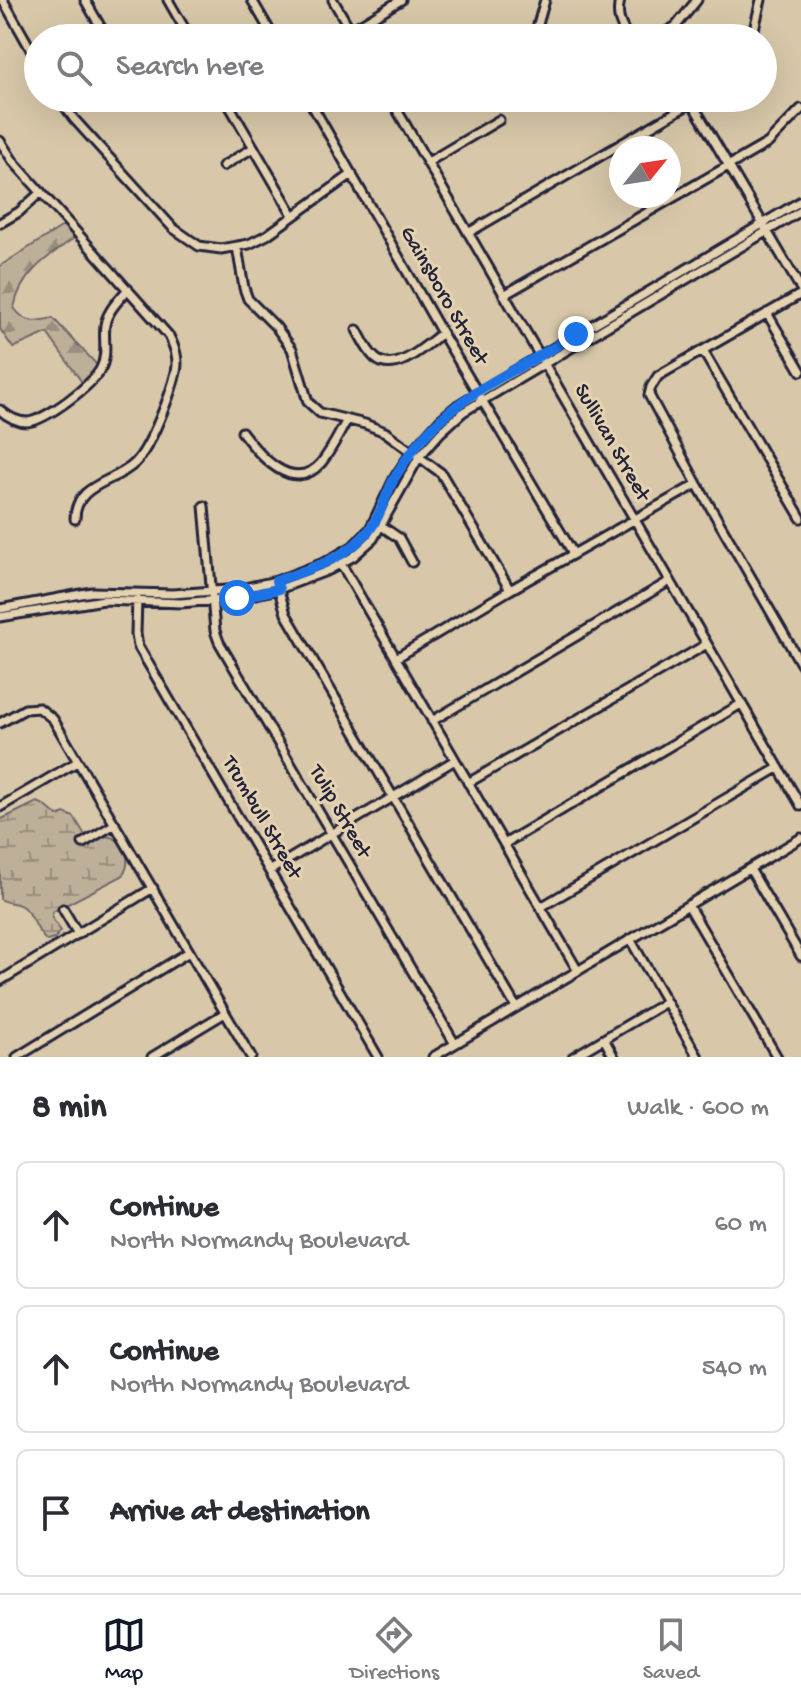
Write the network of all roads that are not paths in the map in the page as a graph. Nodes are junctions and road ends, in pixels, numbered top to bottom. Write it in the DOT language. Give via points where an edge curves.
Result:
graph roads {
  1 [pos="1,0"];
  2 [pos="85,0"];
  3 [pos="168,0"];
  4 [pos="252,0"];
  5 [pos="333,0"];
  6 [pos="401,0"];
  7 [pos="545,0"];
  8 [pos="620,0"];
  9 [pos="697,0"];
  10 [pos="761,0"];
  11 [pos="99,24"];
  12 [pos="182,24"];
  13 [pos="266,24"];
  14 [pos="347,24"];
  15 [pos="367,24"];
  16 [pos="538,24"];
  17 [pos="620,24"];
  18 [pos="678,24"];
  19 [pos="755,24"];
  20 [pos="24,39"];
  21 [pos="801,109"];
  22 [pos="69,112"];
  23 [pos="233,112"];
  24 [pos="316,112"];
  25 [pos="398,112"];
  26 [pos="676,112"];
  27 [pos="697,112"];
  28 [pos="499,120"];
  29 [pos="0,141"];
  30 [pos="253,148"];
  31 [pos="428,162"];
  32 [pos="729,165"];
  33 [pos="223,166"];
  34 [pos="352,174"];
  35 [pos="41,192"];
  36 [pos="801,201"];
  37 [pos="801,211"];
  38 [pos="293,215"];
  39 [pos="0,223"];
  40 [pos="765,227"];
  41 [pos="468,233"];
  42 [pos="237,247"];
  43 [pos="128,289"];
  44 [pos="801,292"];
  45 [pos="504,295"];
  46 [pos="767,313"];
  47 [pos="357,330"];
  48 [pos="442,333"];
  49 [pos="703,351"];
  50 [pos="542,359"];
  51 [pos="801,371"];
  52 [pos="480,395"];
  53 [pos="0,410"];
  54 [pos="347,420"];
  55 [pos="242,432"];
  56 [pos="415,454"];
  57 [pos="697,484"];
  58 [pos="204,506"];
  59 [pos="799,508"];
  60 [pos="801,518"];
  61 [pos="75,519"];
  62 [pos="634,519"];
  63 [pos="378,524"];
  64 [pos="573,553"];
  65 [pos="339,561"];
  66 [pos="412,562"];
  67 [pos="670,581"];
  68 [pos="278,585"];
  69 [pos="510,590"];
  70 [pos="138,596"];
  71 [pos="212,597"];
  72 [pos="0,609"];
  73 [pos="0,617"];
  74 [pos="707,644"];
  75 [pos="396,658"];
  76 [pos="801,664"];
  77 [pos="741,704"];
  78 [pos="432,721"];
  79 [pos="0,723"];
  80 [pos="455,760"];
  81 [pos="77,762"];
  82 [pos="778,768"];
  83 [pos="468,783"];
  84 [pos="394,798"];
  85 [pos="801,806"];
  86 [pos="0,807"];
  87 [pos="115,824"];
  88 [pos="331,834"];
  89 [pos="801,838"];
  90 [pos="83,843"];
  91 [pos="504,844"];
  92 [pos="750,869"];
  93 [pos="271,870"];
  94 [pos="153,888"];
  95 [pos="688,905"];
  96 [pos="541,907"];
  97 [pos="63,909"];
  98 [pos="78,934"];
  99 [pos="630,939"];
  100 [pos="189,952"];
  101 [pos="801,956"];
  102 [pos="578,971"];
  103 [pos="0,981"];
  104 [pos="666,1002"];
  105 [pos="516,1007"];
  106 [pos="225,1013"];
  107 [pos="604,1039"];
  108 [pos="455,1044"];
  109 [pos="17,1057"];
  110 [pos="152,1057"];
  111 [pos="251,1057"];
  112 [pos="378,1057"];
  113 [pos="433,1057"];
  114 [pos="573,1057"];
  115 [pos="614,1057"];
  116 [pos="698,1057"];
  117 [pos="777,1057"];
  1 -- 20 [label="street"];
  2 -- 11 [label="street"];
  3 -- 12 [label="street"];
  4 -- 13 [label="street"];
  5 -- 14 [label="street"];
  6 -- 15 [label="street"];
  7 -- 16 [label="street"];
  8 -- 17 [label="street"];
  9 -- 18 [label="street"];
  10 -- 19 [label="street"];
  21 -- 32 [label="street" via="768,143"];
  22 -- 42 [label="street" via="173,228 199,246"];
  23 -- 30 [label="street"];
  24 -- 34 [label="street, Gainsboro Street"];
  25 -- 31 [label="street, Sullivan Street"];
  26 -- 41 [label="street"];
  27 -- 32 [label="street"];
  28 -- 31 [label="street"];
  29 -- 35 [label="street"];
  30 -- 33 [label="street"];
  30 -- 38 [label="street"];
  31 -- 41 [label="street, Sullivan Street"];
  32 -- 40 [label="street"];
  32 -- 45 [label="street"];
  34 -- 38 [label="street"];
  34 -- 48 [label="street, Gainsboro Street"];
  35 -- 39 [label="street"];
  35 -- 43 [label="street"];
  36 -- 40 [label="street"];
  37 -- 40 [label="street"];
  38 -- 42 [label="street" via="267,235"];
  40 -- 44 [label="street"];
  40 -- 50 [label="street"];
  41 -- 45 [label="street, Sullivan Street"];
  42 -- 54 [label="street" via="248,299 292,349 308,402 320,413"];
  43 -- 53 [label="street" via="109,313 103,366 93,381 39,419 15,420"];
  43 -- 61 [label="street" via="169,336 176,350 176,371 146,452 132,467 88,489 75,508"];
  44 -- 46 [label="street"];
  45 -- 50 [label="street, Sullivan Street"];
  46 -- 49 [label="street"];
  46 -- 51 [label="street"];
  47 -- 48 [label="street" via="376,358 387,364 407,358"];
  48 -- 52 [label="street, Gainsboro Street"];
  49 -- 57 [label="street" via="658,376 649,395"];
  49 -- 59 [label="street"];
  50 -- 52 [label="street"];
  50 -- 62 [label="street, Sullivan Street"];
  52 -- 56 [label="street" via="441,419"];
  52 -- 64 [label="street, Gainsboro Street"];
  54 -- 55 [label="street" via="321,464 307,474 277,470"];
  54 -- 56 [label="street" via="385,432"];
  56 -- 63 [label="street" via="395,477"];
  56 -- 69 [label="street" via="441,473"];
  57 -- 62 [label="street"];
  57 -- 76 [label="street"];
  58 -- 71 [label="street, Tulip Street"];
  59 -- 60 [label="street"];
  62 -- 64 [label="street"];
  62 -- 67 [label="street, Sullivan Street"];
  63 -- 65 [label="street"];
  63 -- 66 [label="street" via="399,538"];
  64 -- 69 [label="street"];
  65 -- 68 [label="street"];
  65 -- 75 [label="street"];
  67 -- 74 [label="street, Sullivan Street"];
  67 -- 78 [label="street"];
  68 -- 71 [label="street"];
  68 -- 84 [label="street" via="286,614"];
  69 -- 75 [label="street"];
  70 -- 71 [label="street"];
  70 -- 72 [label="street" via="75,594"];
  70 -- 73 [label="street"];
  70 -- 93 [label="street, Trumbull Street" via="138,646"];
  71 -- 88 [label="street, Tulip Street" via="219,642"];
  74 -- 77 [label="street, Sullivan Street"];
  74 -- 83 [label="street"];
  75 -- 78 [label="street"];
  77 -- 82 [label="street, Sullivan Street"];
  77 -- 91 [label="street"];
  78 -- 80 [label="street"];
  79 -- 81 [label="street" via="25,709 39,708 53,719"];
  80 -- 83 [label="street"];
  80 -- 84 [label="street"];
  81 -- 86 [label="street"];
  81 -- 87 [label="street"];
  82 -- 85 [label="street, Sullivan Street"];
  82 -- 96 [label="street"];
  83 -- 91 [label="street"];
  84 -- 88 [label="street"];
  84 -- 105 [label="street"];
  87 -- 90 [label="street"];
  87 -- 94 [label="street"];
  88 -- 93 [label="street"];
  88 -- 108 [label="street, Tulip Street"];
  89 -- 92 [label="street"];
  91 -- 96 [label="street"];
  92 -- 95 [label="street"];
  92 -- 101 [label="street"];
  93 -- 112 [label="street, Trumbull Street"];
  94 -- 98 [label="street"];
  94 -- 100 [label="street"];
  95 -- 99 [label="street"];
  95 -- 117 [label="street"];
  96 -- 102 [label="street"];
  97 -- 98 [label="street"];
  98 -- 103 [label="street"];
  99 -- 102 [label="street"];
  99 -- 104 [label="street"];
  100 -- 106 [label="street"];
  100 -- 109 [label="street"];
  102 -- 105 [label="street"];
  104 -- 107 [label="street"];
  104 -- 116 [label="street"];
  105 -- 108 [label="street"];
  106 -- 110 [label="street"];
  106 -- 111 [label="street"];
  107 -- 114 [label="street"];
  107 -- 115 [label="street"];
  108 -- 113 [label="street"];
}
